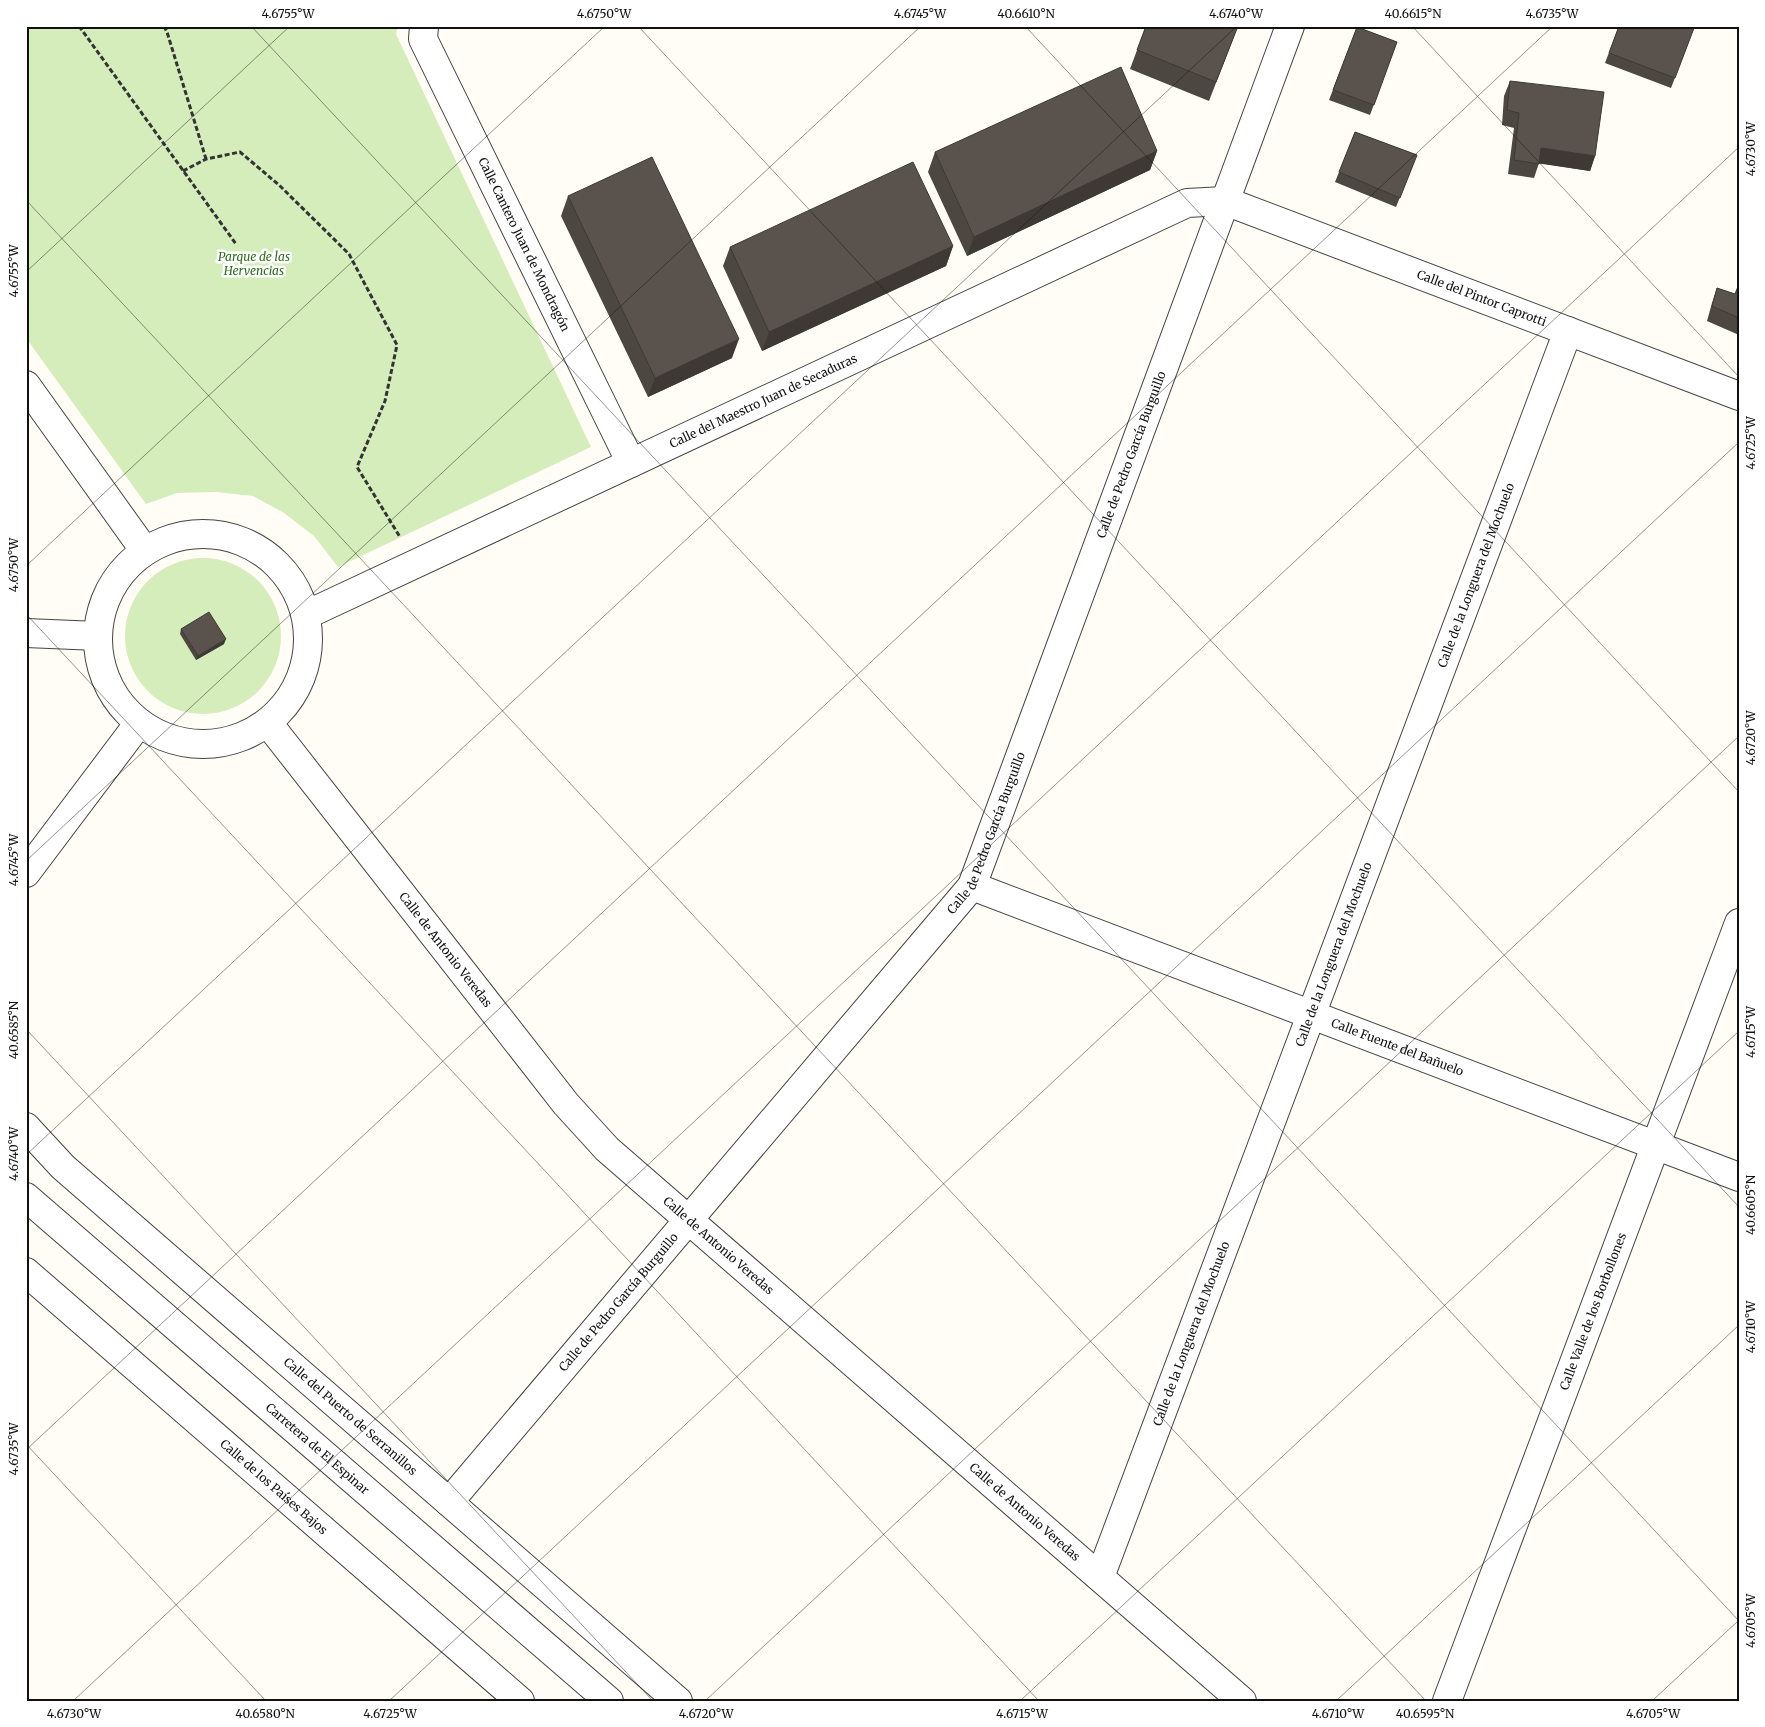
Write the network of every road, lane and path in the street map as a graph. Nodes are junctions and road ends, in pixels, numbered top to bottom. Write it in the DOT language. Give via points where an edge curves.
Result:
graph roads {
  1 [pos="78,26"];
  2 [pos="164,26"];
  3 [pos="424,26"];
  4 [pos="1290,26"];
  5 [pos="206,159"];
  6 [pos="183,171"];
  7 [pos="1226,201"];
  8 [pos="236,244"];
  9 [pos="1568,331"];
  10 [pos="26,385"];
  11 [pos="1739,396"];
  12 [pos="631,463"];
  13 [pos="145,551"];
  14 [pos="417,563"];
  15 [pos="306,616"];
  16 [pos="26,633"];
  17 [pos="98,636"];
  18 [pos="268,722"];
  19 [pos="139,723"];
  20 [pos="26,873"];
  21 [pos="972,886"];
  22 [pos="1739,923"];
  23 [pos="1310,1015"];
  24 [pos="26,1127"];
  25 [pos="1655,1145"];
  26 [pos="1739,1177"];
  27 [pos="26,1197"];
  28 [pos="689,1220"];
  29 [pos="26,1272"];
  30 [pos="449,1502"];
  31 [pos="1100,1577"];
  32 [pos="520,1701"];
  33 [pos="609,1701"];
  34 [pos="678,1701"];
  35 [pos="1242,1701"];
  36 [pos="1447,1701"];
  1 -- 6 [label="path"];
  2 -- 5 [label="path"];
  3 -- 12 [label="street, Calle Cantero Juan de Mondragón" via="423,39"];
  4 -- 7 [label="street, Calle de Pedro García Burguillo"];
  5 -- 6 [label="path"];
  5 -- 14 [label="path" via="240,152 286,192 349,254 397,344 385,401 356,468"];
  6 -- 8 [label="path"];
  7 -- 9 [label="street, Calle del Pintor Caprotti"];
  7 -- 12 [label="street, Calle del Maestro Juan de Secaduras" via="1187,203"];
  7 -- 21 [label="street, Calle de Pedro García Burguillo"];
  9 -- 11 [label="street, Calle del Pintor Caprotti"];
  9 -- 23 [label="street, Calle de la Longuera del Mochuelo"];
  10 -- 13 [label="street"];
  12 -- 14 [label="street, Calle del Maestro Juan de Secaduras"];
  13 -- 15 [label="street" via="176,537 209,534 242,541 271,558 293,584"];
  13 -- 17 [label="street" via="120,574 104,603"];
  14 -- 15 [label="street, Calle del Maestro Juan de Secaduras"];
  15 -- 18 [label="street" via="309,645 303,674 289,701"];
  16 -- 17 [label="street"];
  17 -- 19 [label="street" via="102,669 116,698"];
  18 -- 19 [label="street" via="238,739 203,744 170,739"];
  18 -- 28 [label="street, Calle de Antonio Veredas" via="566,1104 608,1149"];
  19 -- 20 [label="street"];
  21 -- 23 [label="street, Calle Fuente del Bañuelo"];
  21 -- 28 [label="street, Calle de Pedro García Burguillo"];
  22 -- 25 [label="street, Calle Valle de los Borbollones"];
  23 -- 25 [label="street, Calle Fuente del Bañuelo"];
  23 -- 31 [label="street, Calle de la Longuera del Mochuelo"];
  24 -- 30 [label="street, Calle del Puerto de Serranillos" via="62,1167"];
  25 -- 26 [label="street, Calle Fuente del Bañuelo"];
  25 -- 36 [label="street, Calle Valle de los Borbollones"];
  27 -- 33 [label="street, Carretera de El Espinar"];
  28 -- 30 [label="street, Calle de Pedro García Burguillo"];
  28 -- 31 [label="street, Calle de Antonio Veredas"];
  29 -- 32 [label="street, Calle de los Países Bajos"];
  30 -- 34 [label="street, Calle del Puerto de Serranillos"];
  31 -- 35 [label="street, Calle de Antonio Veredas"];
}
